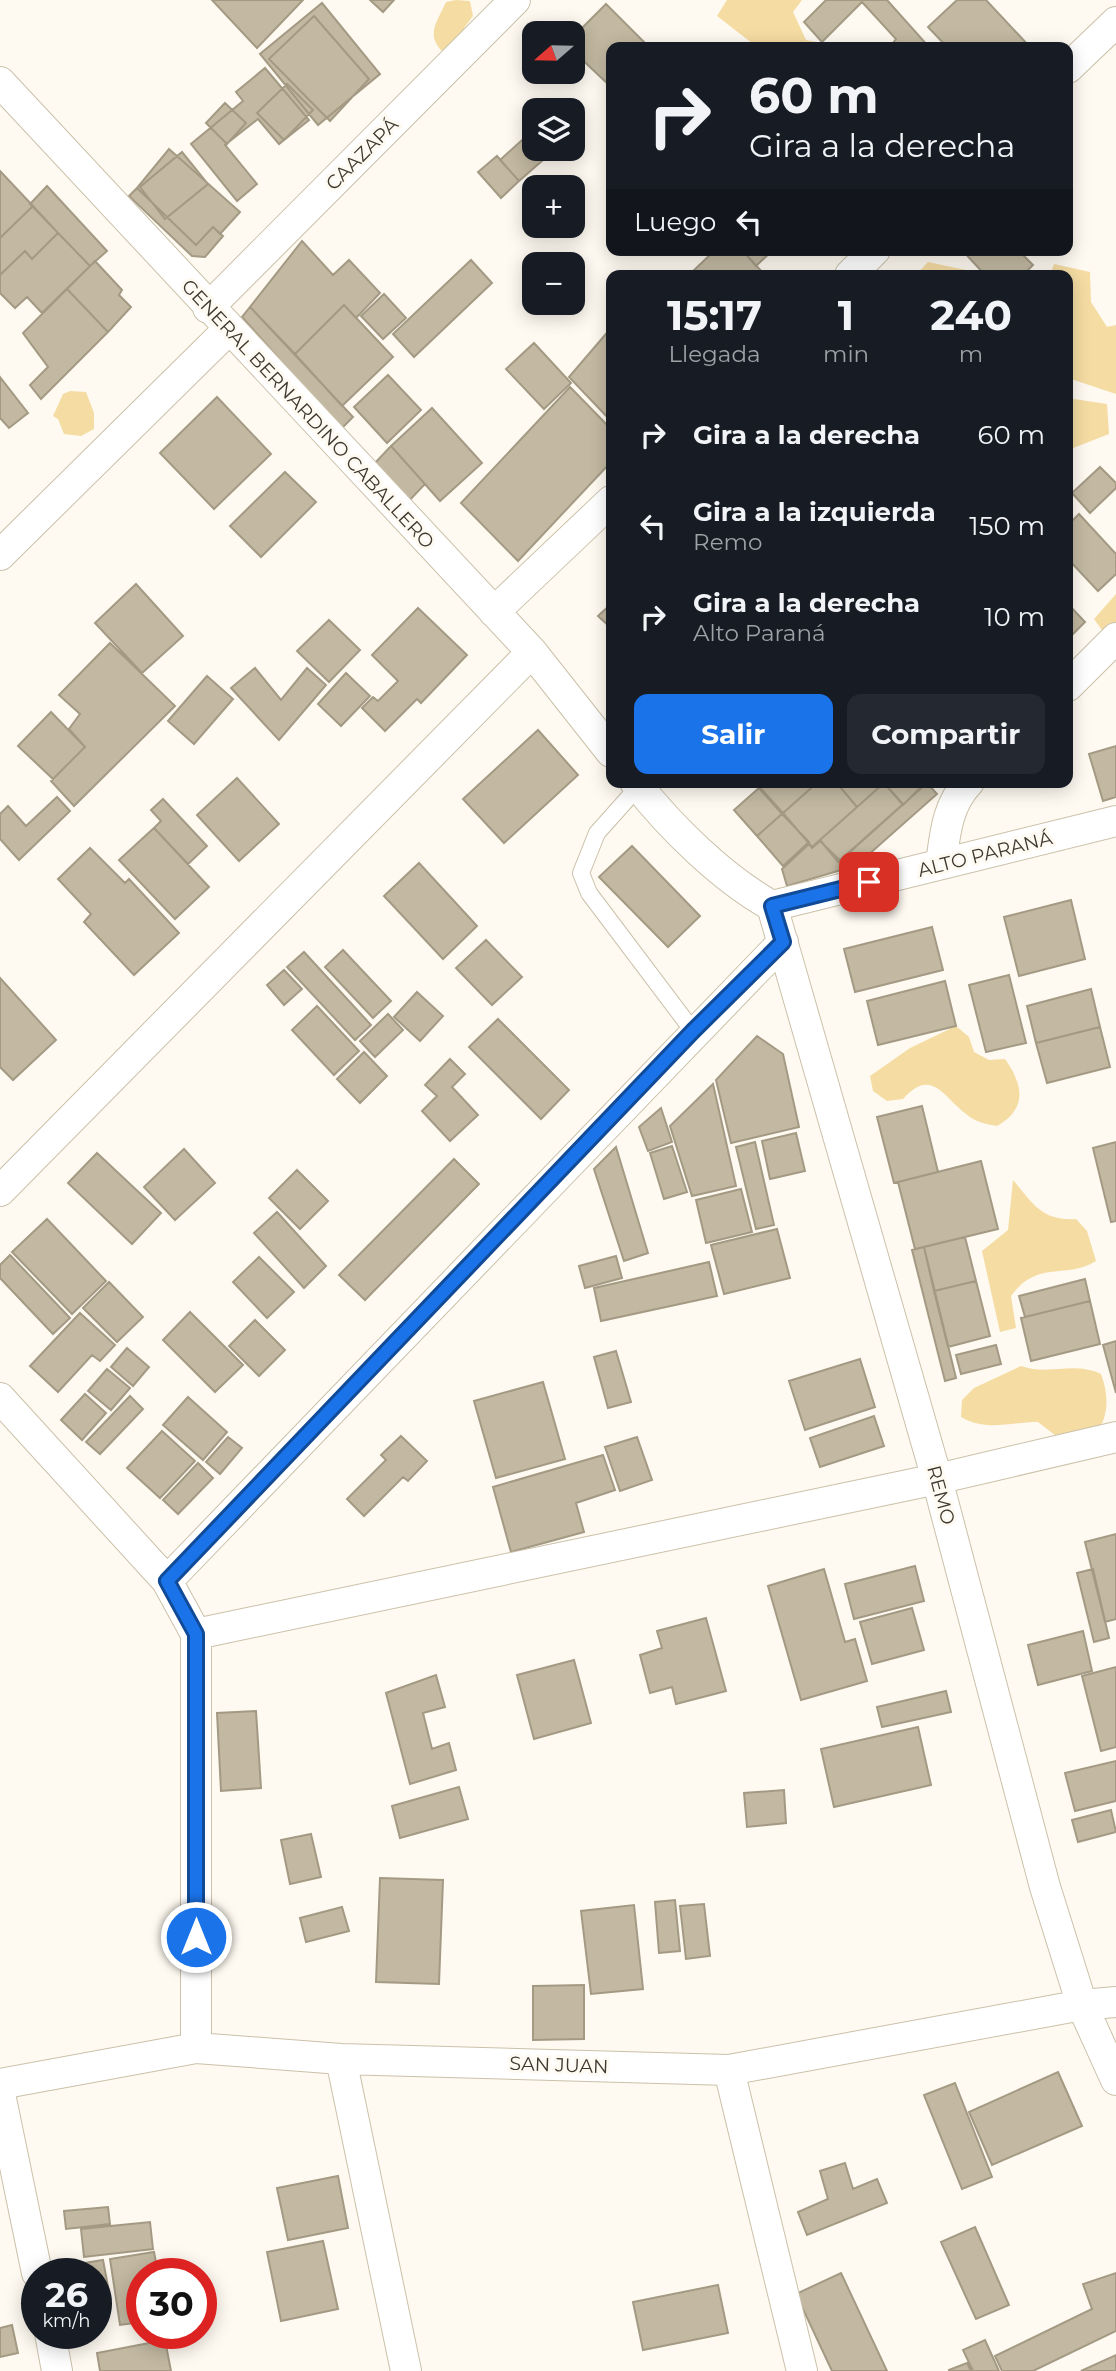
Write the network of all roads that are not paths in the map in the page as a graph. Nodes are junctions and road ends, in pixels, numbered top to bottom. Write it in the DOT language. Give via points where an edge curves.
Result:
graph roads {
  1 [pos="515,0"];
  2 [pos="1116,22"];
  3 [pos="1073,63"];
  4 [pos="0,82"];
  5 [pos="869,256"];
  6 [pos="855,270"];
  7 [pos="218,318"];
  8 [pos="606,506"];
  9 [pos="0,555"];
  10 [pos="494,612"];
  11 [pos="1116,638"];
  12 [pos="532,652"];
  13 [pos="1073,680"];
  14 [pos="606,746"];
  15 [pos="634,788"];
  16 [pos="640,788"];
  17 [pos="964,788"];
  18 [pos="1116,821"];
  19 [pos="941,864"];
  20 [pos="772,906"];
  21 [pos="783,942"];
  22 [pos="693,1031"];
  23 [pos="0,1191"];
  24 [pos="0,1398"];
  25 [pos="1116,1437"];
  26 [pos="937,1479"];
  27 [pos="167,1581"];
  28 [pos="196,1634"];
  29 [pos="1116,2002"];
  30 [pos="1082,2005"];
  31 [pos="196,2048"];
  32 [pos="341,2059"];
  33 [pos="729,2070"];
  34 [pos="1116,2080"];
  35 [pos="0,2084"];
  36 [pos="0,2094"];
  37 [pos="34,2258"];
  38 [pos="53,2349"];
  39 [pos="57,2371"];
  40 [pos="406,2371"];
  41 [pos="802,2371"];
  1 -- 7 [label="street, CAAZAPÁ"];
  2 -- 3 [label="street"];
  4 -- 7 [label="street, GENERAL BERNARDINO CABALLERO"];
  5 -- 6 [label="street"];
  7 -- 9 [label="street, CAAZAPÁ"];
  7 -- 10 [label="street, GENERAL BERNARDINO CABALLERO"];
  8 -- 10 [label="street"];
  10 -- 12 [label="street, GENERAL BERNARDINO CABALLERO"];
  11 -- 13 [label="street"];
  12 -- 14 [label="street, GENERAL BERNARDINO CABALLERO"];
  12 -- 23 [label="street"];
  15 -- 22 [label="lane" via="597,833 581,873 589,894"];
  16 -- 20 [label="street" via="718,869"];
  17 -- 19 [label="street" via="947,820"];
  18 -- 19 [label="street, ALTO PARANÁ"];
  19 -- 20 [label="street, ALTO PARANÁ"];
  20 -- 21 [label="street, REMO"];
  21 -- 22 [label="street"];
  21 -- 26 [label="street, REMO"];
  22 -- 27 [label="street"];
  24 -- 27 [label="street"];
  25 -- 26 [label="street"];
  26 -- 28 [label="street"];
  26 -- 30 [label="street, REMO" via="1045,1887"];
  27 -- 28 [label="street"];
  28 -- 31 [label="street"];
  29 -- 30 [label="street, SAN JUAN"];
  30 -- 33 [label="street, SAN JUAN"];
  30 -- 34 [label="street, REMO"];
  31 -- 32 [label="street, SAN JUAN"];
  31 -- 35 [label="street, SAN JUAN"];
  32 -- 33 [label="street, SAN JUAN"];
  32 -- 40 [label="street"];
  33 -- 41 [label="street"];
  36 -- 37 [label="street"];
  38 -- 39 [label="street"];
}
